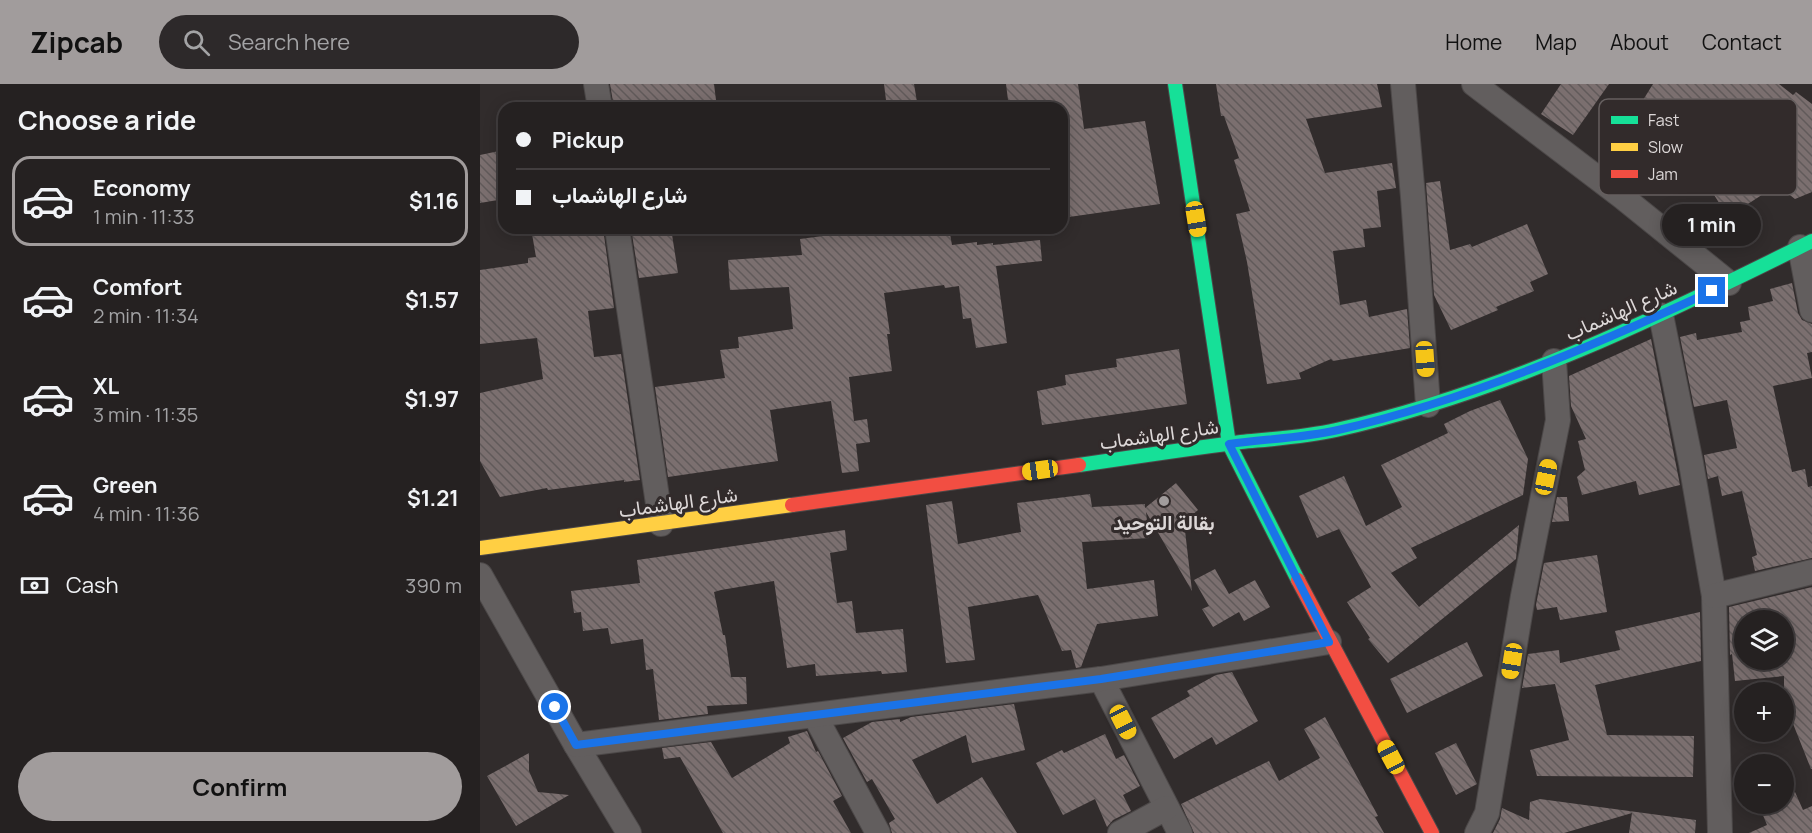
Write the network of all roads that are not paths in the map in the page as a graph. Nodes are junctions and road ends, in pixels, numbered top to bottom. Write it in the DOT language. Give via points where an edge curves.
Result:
graph roads {
  1 [pos="596,84"];
  2 [pos="1175,84"];
  3 [pos="1402,84"];
  4 [pos="1474,84"];
  5 [pos="599,102"];
  6 [pos="1599,179"];
  7 [pos="1620,195"];
  8 [pos="618,234"];
  9 [pos="1806,244"];
  10 [pos="1729,283"];
  11 [pos="1812,310"];
  12 [pos="1661,315"];
  13 [pos="1554,361"];
  14 [pos="1428,405"];
  15 [pos="1229,444"];
  16 [pos="661,524"];
  17 [pos="480,548"];
  18 [pos="1812,572"];
  19 [pos="480,575"];
  20 [pos="1714,596"];
  21 [pos="1329,642"];
  22 [pos="1101,679"];
  23 [pos="814,716"];
  24 [pos="576,745"];
  25 [pos="1166,808"];
  26 [pos="629,833"];
  27 [pos="878,833"];
  28 [pos="1120,833"];
  29 [pos="1180,833"];
  30 [pos="1432,833"];
  31 [pos="1477,833"];
  32 [pos="1720,833"];
  1 -- 5 [label="street"];
  2 -- 15 [label="street"];
  3 -- 14 [label="street"];
  4 -- 6 [label="street"];
  7 -- 10 [label="street"];
  8 -- 16 [label="street"];
  9 -- 10 [label="street, شارع الهاشماب"];
  9 -- 11 [label="street"];
  10 -- 12 [label="street, شارع الهاشماب"];
  12 -- 13 [label="street, شارع الهاشماب"];
  12 -- 20 [label="street"];
  13 -- 14 [label="street, شارع الهاشماب"];
  13 -- 31 [label="street" via="1558,420 1523,596 1487,813"];
  14 -- 15 [label="street, شارع الهاشماب" via="1335,430"];
  15 -- 16 [label="street, شارع الهاشماب"];
  15 -- 21 [label="street"];
  16 -- 17 [label="street, شارع الهاشماب"];
  18 -- 20 [label="street"];
  19 -- 24 [label="street"];
  20 -- 32 [label="street"];
  21 -- 22 [label="street"];
  21 -- 30 [label="street"];
  22 -- 23 [label="street"];
  22 -- 25 [label="street"];
  23 -- 24 [label="street"];
  23 -- 27 [label="street"];
  24 -- 26 [label="street"];
  25 -- 28 [label="street"];
  25 -- 29 [label="street"];
}
